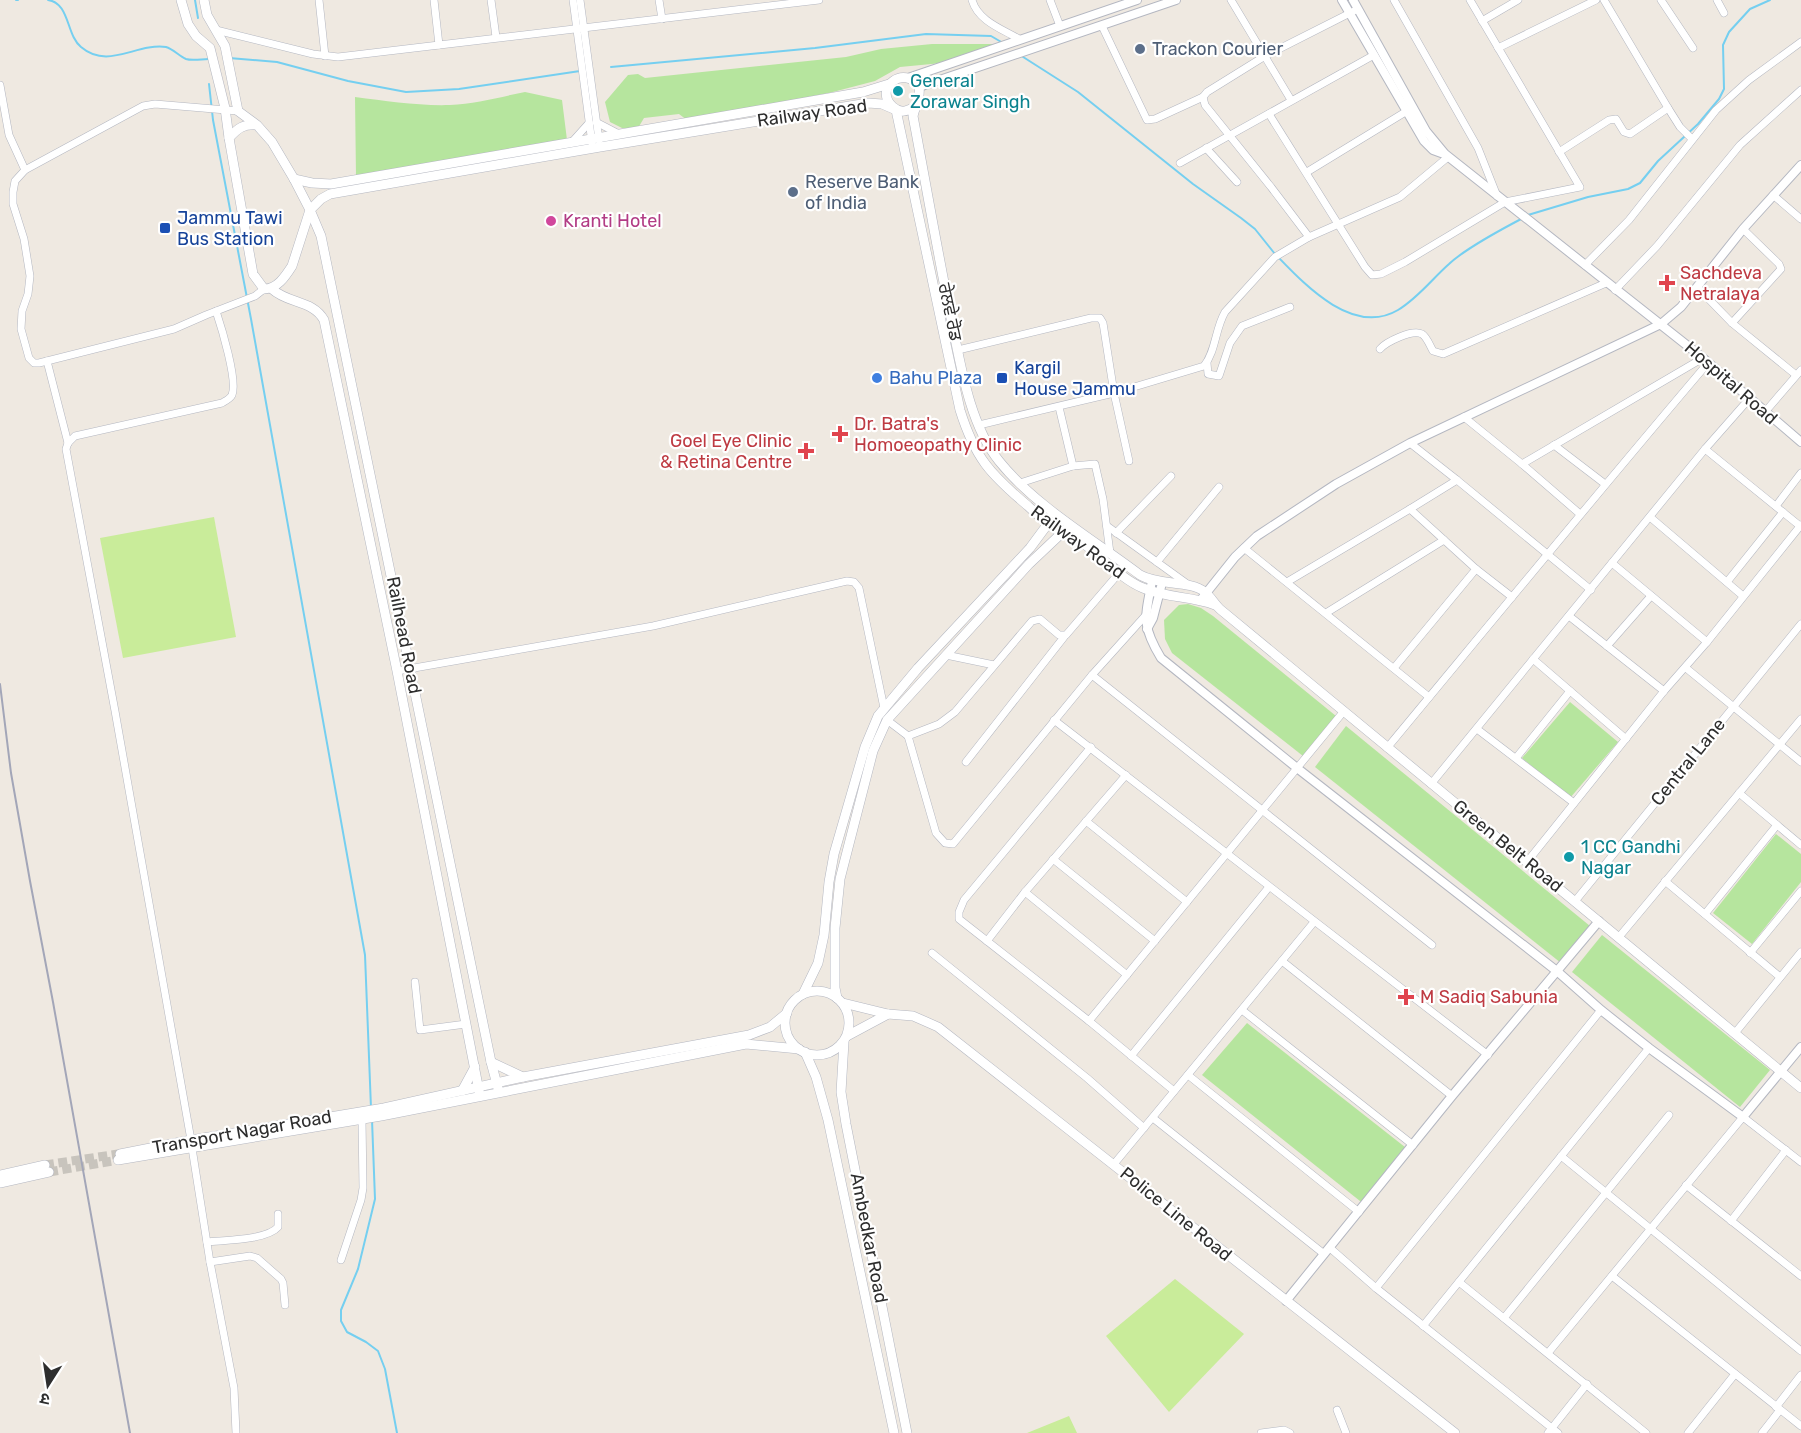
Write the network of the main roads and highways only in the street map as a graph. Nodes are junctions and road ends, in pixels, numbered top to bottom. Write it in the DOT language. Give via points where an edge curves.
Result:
graph roads {
  1 [pos="181,0"];
  2 [pos="204,0"];
  3 [pos="889,84"];
  4 [pos="915,106"];
  5 [pos="896,110"];
  6 [pos="257,126"];
  7 [pos="229,138"];
  8 [pos="596,143"];
  9 [pos="294,179"];
  10 [pos="389,179"];
  11 [pos="310,210"];
  12 [pos="268,289"];
  13 [pos="1056,514"];
  14 [pos="1047,524"];
  15 [pos="1070,525"];
  16 [pos="1062,534"];
  17 [pos="386,548"];
  18 [pos="371,551"];
  19 [pos="1123,569"];
  20 [pos="1161,588"];
  21 [pos="1204,596"];
  22 [pos="1215,605"];
  23 [pos="803,993"];
  24 [pos="840,1000"];
  25 [pos="787,1013"];
  26 [pos="888,1014"];
  27 [pos="846,1039"];
  28 [pos="802,1051"];
  29 [pos="491,1062"];
  30 [pos="475,1067"];
  31 [pos="523,1077"];
  32 [pos="498,1088"];
  33 [pos="1801,1088"];
  34 [pos="462,1091"];
  35 [pos="479,1092"];
  36 [pos="382,1111"];
  37 [pos="118,1157"];
  38 [pos="47,1168"];
  39 [pos="1,1178"];
  40 [pos="894,1433"];
  41 [pos="907,1433"];
  42 [pos="1455,1433"];
  1 -- 7 [label="main road" via="188,24 210,48"];
  2 -- 6 [label="main road, Railhead Road" via="207,15 225,46 238,111"];
  3 -- 4 [label="main road" via="896,78 916,83 920,100"];
  3 -- 5 [label="main road" via="887,101"];
  3 -- 8 [label="main road" via="863,92 619,134"];
  4 -- 5 [label="main road" via="908,111"];
  4 -- 13 [label="main road, ਰੇਲਵੇ ਰੋਡ" via="913,116 958,350 979,425 989,447 1009,472"];
  5 -- 8 [label="main road, Railway Road" via="868,103"];
  5 -- 14 [label="main road, Railway Road" via="967,432 997,480"];
  6 -- 7 [label="main road" via="239,127"];
  6 -- 9 [label="main road, Railhead Road" via="272,142"];
  7 -- 12 [label="main road" via="253,274"];
  8 -- 10 [label="main road, Railway Road"];
  8 -- 10 [label="main road" via="572,142"];
  9 -- 10 [label="main road" via="331,184"];
  9 -- 11 [label="main road, Railhead Road"];
  10 -- 11 [label="main road, Railway Road" via="330,194"];
  11 -- 12 [label="main road" via="292,266 287,275"];
  11 -- 17 [label="main road, Railhead Road" via="321,236"];
  12 -- 18 [label="main road, Railhead Road" via="316,309 324,320"];
  13 -- 14 [label="main road, Railway Road"];
  13 -- 15 [label="main road, ਰੇਲਵੇ ਰੋਡ"];
  14 -- 16 [label="main road, Railway Road"];
  14 -- 23 [label="main road, Railway Road" via="1030,549 918,668 874,724 834,854 818,963"];
  15 -- 16 [label="main road"];
  15 -- 19 [label="main road, ਰੇਲਵੇ ਰੋਡ" via="1110,554"];
  16 -- 19 [label="main road, Railway Road"];
  16 -- 24 [label="main road" via="1029,564 887,720 873,751 840,879 835,928 835,979"];
  17 -- 18 [label="main road"];
  17 -- 29 [label="main road, Railhead Road"];
  18 -- 30 [label="main road, Railhead Road"];
  19 -- 20 [label="main road, Railway Road" via="1134,583"];
  20 -- 21 [label="main road, Railway Road"];
  20 -- 21 [label="main road" via="1191,587"];
  21 -- 22 [label="main road, Railway Road"];
  22 -- 33 [label="main road, Green Belt Road"];
  23 -- 24 [label="main road" via="816,990"];
  23 -- 25 [label="main road"];
  24 -- 26 [label="main road, Police Line Road"];
  24 -- 27 [label="main road" via="849,1016"];
  25 -- 28 [label="main road" via="788,1035"];
  25 -- 31 [label="main road" via="770,1027 749,1035"];
  26 -- 27 [label="main road"];
  26 -- 42 [label="main road, Police Line Road" via="913,1016 938,1027"];
  27 -- 28 [label="main road" via="831,1052 817,1055"];
  27 -- 41 [label="main road, Ambedkar Road" via="841,1092"];
  28 -- 32 [label="main road" via="746,1044"];
  28 -- 40 [label="main road" via="816,1077 828,1119"];
  29 -- 31 [label="main road"];
  29 -- 32 [label="main road, Railhead Road"];
  30 -- 34 [label="main road"];
  30 -- 35 [label="main road, Railhead Road"];
  31 -- 32 [label="main road"];
  32 -- 35 [label="main road"];
  34 -- 35 [label="main road"];
  34 -- 36 [label="main road"];
  35 -- 36 [label="main road"];
  36 -- 37 [label="main road, Transport Nagar Road"];
  38 -- 39 [label="main road"];
}
